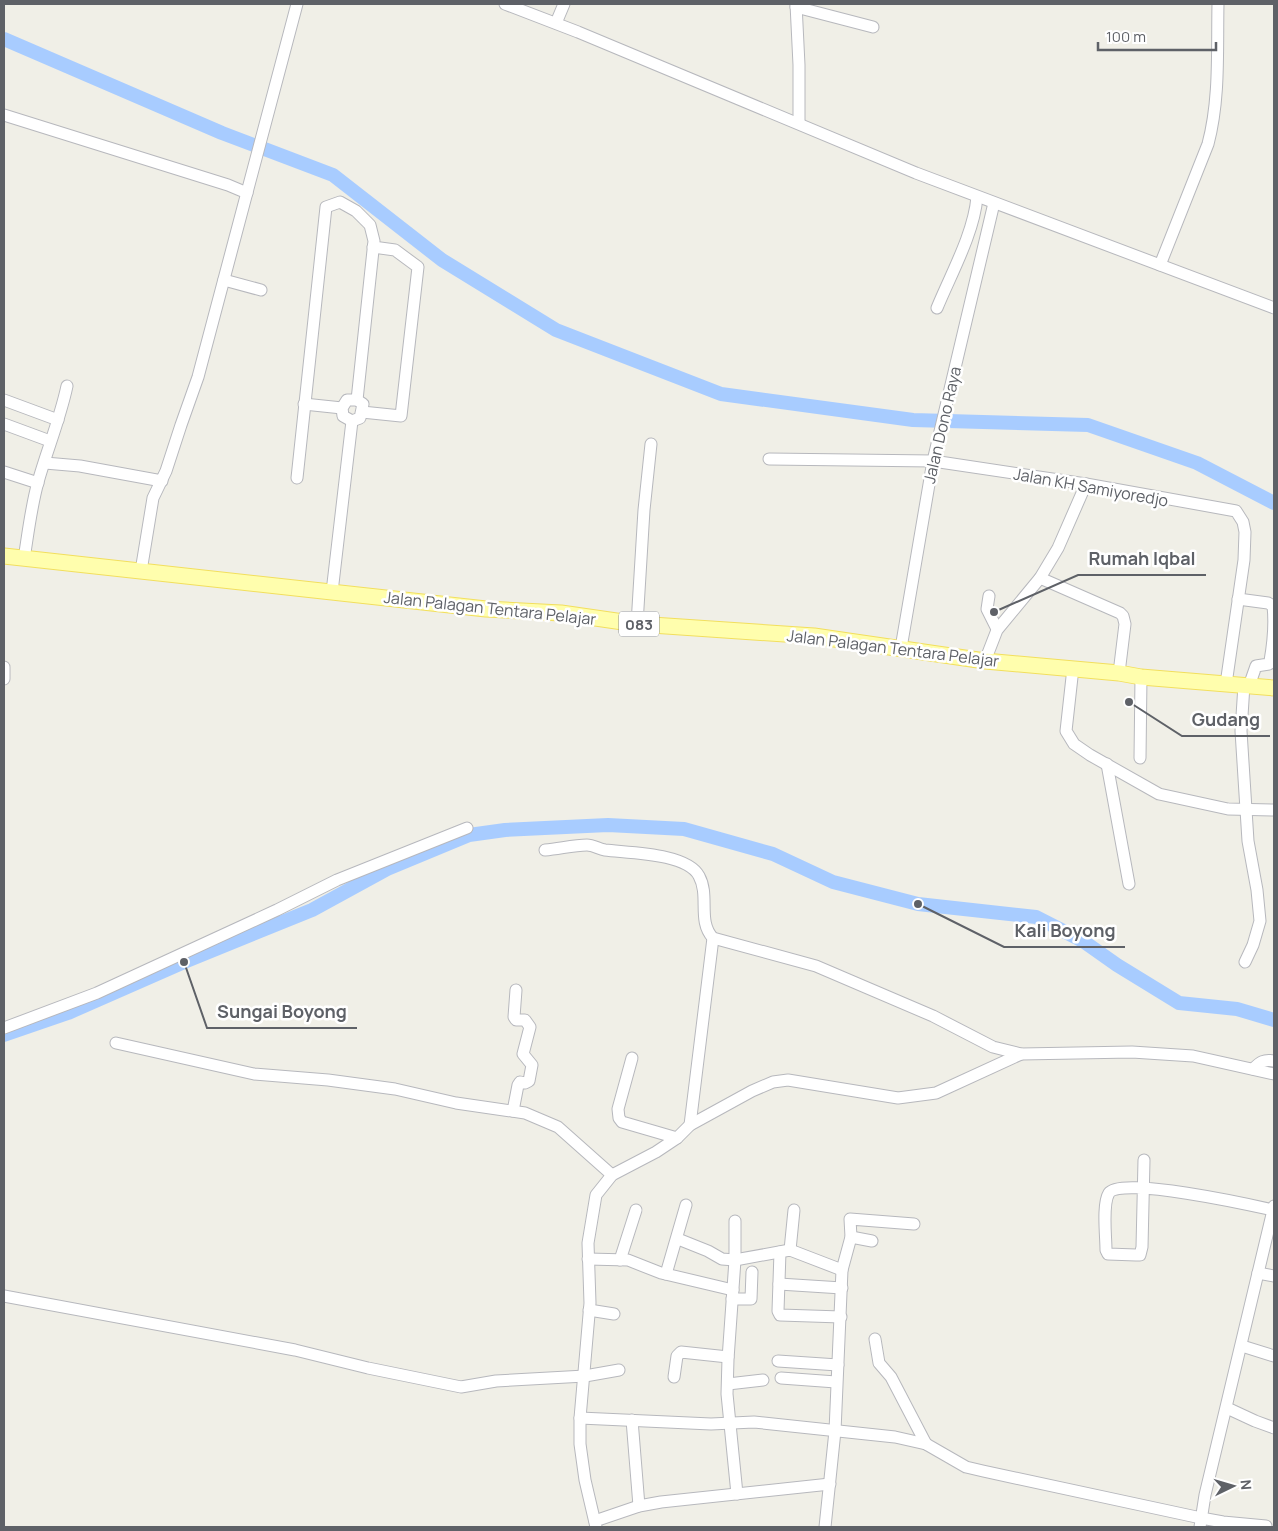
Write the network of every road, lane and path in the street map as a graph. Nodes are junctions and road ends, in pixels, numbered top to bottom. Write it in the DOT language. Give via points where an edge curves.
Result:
graph roads {
  1 [pos="297,4"];
  2 [pos="505,4"];
  3 [pos="564,4"];
  4 [pos="1218,4"];
  5 [pos="796,6"];
  6 [pos="556,23"];
  7 [pos="873,27"];
  8 [pos="4,115"];
  9 [pos="799,123"];
  10 [pos="247,193"];
  11 [pos="978,197"];
  12 [pos="994,203"];
  13 [pos="373,247"];
  14 [pos="1160,265"];
  15 [pos="224,280"];
  16 [pos="261,290"];
  17 [pos="937,308"];
  18 [pos="1274,308"];
  19 [pos="67,386"];
  20 [pos="4,400"];
  21 [pos="357,400"];
  22 [pos="304,404"];
  23 [pos="342,408"];
  24 [pos="362,412"];
  25 [pos="58,420"];
  26 [pos="352,421"];
  27 [pos="5,428"];
  28 [pos="50,441"];
  29 [pos="651,444"];
  30 [pos="768,459"];
  31 [pos="933,461"];
  32 [pos="44,463"];
  33 [pos="4,472"];
  34 [pos="297,478"];
  35 [pos="162,481"];
  36 [pos="38,483"];
  37 [pos="1086,484"];
  38 [pos="4,556"];
  39 [pos="24,559"];
  40 [pos="141,572"];
  41 [pos="1040,578"];
  42 [pos="332,592"];
  43 [pos="989,596"];
  44 [pos="1238,598"];
  45 [pos="637,624"];
  46 [pos="997,629"];
  47 [pos="901,648"];
  48 [pos="985,661"];
  49 [pos="4,667"];
  50 [pos="1072,668"];
  51 [pos="1119,672"];
  52 [pos="1141,677"];
  53 [pos="4,679"];
  54 [pos="1226,684"];
  55 [pos="1246,686"];
  56 [pos="1274,688"];
  57 [pos="1140,758"];
  58 [pos="1107,764"];
  59 [pos="1246,810"];
  60 [pos="1274,810"];
  61 [pos="467,828"];
  62 [pos="545,850"];
  63 [pos="1129,884"];
  64 [pos="713,938"];
  65 [pos="1245,962"];
  66 [pos="516,990"];
  67 [pos="4,1028"];
  68 [pos="116,1042"];
  69 [pos="1021,1054"];
  70 [pos="632,1058"];
  71 [pos="1274,1061"];
  72 [pos="1253,1069"];
  73 [pos="1274,1074"];
  74 [pos="513,1111"];
  75 [pos="690,1125"];
  76 [pos="676,1138"];
  77 [pos="1144,1160"];
  78 [pos="612,1175"];
  79 [pos="1143,1188"];
  80 [pos="686,1205"];
  81 [pos="636,1210"];
  82 [pos="794,1210"];
  83 [pos="1273,1215"];
  84 [pos="734,1221"];
  85 [pos="914,1224"];
  86 [pos="851,1237"];
  87 [pos="678,1239"];
  88 [pos="872,1241"];
  89 [pos="785,1251"];
  90 [pos="588,1259"];
  91 [pos="620,1260"];
  92 [pos="735,1260"];
  93 [pos="842,1270"];
  94 [pos="752,1272"];
  95 [pos="1258,1273"];
  96 [pos="666,1274"];
  97 [pos="1274,1276"];
  98 [pos="779,1284"];
  99 [pos="842,1288"];
  100 [pos="732,1295"];
  101 [pos="4,1296"];
  102 [pos="589,1310"];
  103 [pos="614,1314"];
  104 [pos="841,1317"];
  105 [pos="875,1339"];
  106 [pos="1242,1346"];
  107 [pos="1274,1356"];
  108 [pos="728,1357"];
  109 [pos="778,1361"];
  110 [pos="838,1365"];
  111 [pos="619,1370"];
  112 [pos="585,1376"];
  113 [pos="674,1377"];
  114 [pos="781,1378"];
  115 [pos="763,1380"];
  116 [pos="836,1382"];
  117 [pos="728,1384"];
  118 [pos="1227,1408"];
  119 [pos="580,1418"];
  120 [pos="632,1420"];
  121 [pos="729,1423"];
  122 [pos="1274,1428"];
  123 [pos="835,1431"];
  124 [pos="926,1444"];
  125 [pos="830,1484"];
  126 [pos="737,1494"];
  127 [pos="639,1506"];
  128 [pos="1201,1523"];
  129 [pos="595,1524"];
  130 [pos="1239,1525"];
  131 [pos="1269,1526"];
  132 [pos="824,1527"];
  1 -- 10 [label="street"];
  2 -- 6 [label="street"];
  3 -- 6 [label="street"];
  4 -- 14 [label="street" via="1213,125"];
  5 -- 7 [label="street"];
  5 -- 9 [label="street"];
  6 -- 9 [label="street"];
  8 -- 10 [label="street"];
  9 -- 11 [label="street"];
  10 -- 15 [label="street"];
  11 -- 12 [label="street"];
  11 -- 17 [label="street" via="968,234"];
  12 -- 14 [label="street"];
  12 -- 31 [label="street, Jalan Dono Raya"];
  13 -- 21 [label="street"];
  13 -- 22 [label="street" via="370,225 356,211 340,202 326,207"];
  13 -- 24 [label="street" via="395,250 418,267 401,416"];
  14 -- 18 [label="street"];
  15 -- 16 [label="street"];
  15 -- 35 [label="street" via="198,377"];
  19 -- 25 [label="street"];
  20 -- 25 [label="street"];
  21 -- 23 [label="street" via="347,400"];
  21 -- 24 [label="street" via="363,404"];
  22 -- 23 [label="street"];
  22 -- 34 [label="street"];
  23 -- 26 [label="street" via="343,416"];
  24 -- 26 [label="street" via="360,418"];
  25 -- 28 [label="street"];
  26 -- 42 [label="street"];
  27 -- 28 [label="street"];
  28 -- 32 [label="street"];
  29 -- 45 [label="street"];
  30 -- 31 [label="street, Jalan KH Samiyoredjo"];
  31 -- 37 [label="street, Jalan KH Samiyoredjo"];
  31 -- 47 [label="street, Jalan Dono Raya"];
  32 -- 35 [label="street"];
  32 -- 36 [label="street"];
  33 -- 36 [label="street"];
  35 -- 40 [label="street" via="153,498"];
  36 -- 39 [label="street"];
  37 -- 41 [label="street" via="1058,548"];
  37 -- 44 [label="street, Jalan KH Samiyoredjo" via="1236,511 1245,532"];
  38 -- 39 [label="main road, Jalan Palagan Tentara Pelajar / 083"];
  39 -- 40 [label="main road, Jalan Palagan Tentara Pelajar / 083"];
  40 -- 42 [label="main road, Jalan Palagan Tentara Pelajar / 083"];
  41 -- 46 [label="street"];
  41 -- 51 [label="street" via="1123,616 1125,624"];
  42 -- 45 [label="main road, Jalan Palagan Tentara Pelajar / 083" via="486,609 561,613"];
  43 -- 46 [label="street" via="987,609"];
  44 -- 54 [label="street, Jalan KH Samiyoredjo"];
  44 -- 55 [label="street" via="1273,606 1274,637 1269,664 1256,666"];
  45 -- 47 [label="main road, Jalan Palagan Tentara Pelajar / 083" via="814,636"];
  46 -- 48 [label="street"];
  47 -- 48 [label="main road, Jalan Palagan Tentara Pelajar / 083"];
  48 -- 50 [label="main road, Jalan Palagan Tentara Pelajar / 083"];
  49 -- 53 [label="street"];
  50 -- 51 [label="main road, Jalan Palagan Tentara Pelajar / 083"];
  50 -- 58 [label="street" via="1066,730 1074,744"];
  51 -- 52 [label="main road, Jalan Palagan Tentara Pelajar / 083"];
  52 -- 54 [label="main road, Jalan Palagan Tentara Pelajar / 083"];
  52 -- 57 [label="street"];
  54 -- 55 [label="main road, Jalan Palagan Tentara Pelajar / 083"];
  55 -- 56 [label="main road, Jalan Palagan Tentara Pelajar / 083"];
  55 -- 59 [label="street" via="1241,731"];
  58 -- 59 [label="street" via="1159,794"];
  58 -- 63 [label="street"];
  59 -- 60 [label="street"];
  59 -- 65 [label="street" via="1260,921 1254,945"];
  61 -- 67 [label="street" via="337,880 97,993"];
  62 -- 64 [label="street" via="589,844 604,850 650,853 694,868 703,888 706,931"];
  64 -- 69 [label="street" via="816,966 933,1016 993,1046"];
  64 -- 75 [label="street"];
  66 -- 74 [label="street" via="514,1017 525,1020 530,1027 523,1054 532,1065 528,1081 518,1085"];
  68 -- 74 [label="street" via="254,1074 395,1089 456,1103"];
  69 -- 72 [label="street" via="1132,1052 1193,1056"];
  69 -- 75 [label="street" via="936,1093 898,1098 788,1080 773,1082"];
  70 -- 76 [label="street" via="618,1109 619,1118 622,1122"];
  71 -- 72 [label="street" via="1260,1061"];
  72 -- 73 [label="street"];
  74 -- 78 [label="street" via="558,1127"];
  75 -- 76 [label="street"];
  76 -- 78 [label="street"];
  77 -- 79 [label="street"];
  78 -- 90 [label="street" via="596,1195"];
  79 -- 79 [label="street" via="1140,1255 1108,1254 1106,1201 1109,1192 1114,1188"];
  79 -- 83 [label="street" via="1214,1197"];
  80 -- 87 [label="street"];
  81 -- 91 [label="street"];
  82 -- 89 [label="street"];
  83 -- 95 [label="street"];
  84 -- 92 [label="street"];
  85 -- 86 [label="street" via="850,1219"];
  86 -- 88 [label="street"];
  86 -- 93 [label="street"];
  87 -- 92 [label="street" via="722,1259"];
  87 -- 96 [label="street"];
  89 -- 92 [label="street"];
  89 -- 93 [label="street"];
  89 -- 98 [label="street"];
  90 -- 91 [label="street"];
  90 -- 102 [label="street"];
  91 -- 96 [label="street"];
  92 -- 100 [label="street"];
  93 -- 99 [label="street"];
  94 -- 100 [label="street" via="751,1299"];
  95 -- 97 [label="street"];
  95 -- 106 [label="street"];
  96 -- 100 [label="street"];
  98 -- 99 [label="street"];
  98 -- 104 [label="street" via="778,1311 781,1316"];
  99 -- 104 [label="street"];
  100 -- 108 [label="street"];
  101 -- 112 [label="street" via="295,1350 461,1387 496,1381"];
  102 -- 103 [label="street"];
  102 -- 112 [label="street"];
  104 -- 110 [label="street"];
  105 -- 124 [label="street" via="880,1363 891,1377"];
  106 -- 107 [label="street"];
  106 -- 118 [label="street"];
  108 -- 113 [label="street" via="681,1352 677,1356"];
  108 -- 117 [label="street"];
  109 -- 110 [label="street"];
  110 -- 116 [label="street"];
  111 -- 112 [label="street"];
  112 -- 119 [label="street"];
  114 -- 116 [label="street"];
  115 -- 117 [label="street"];
  116 -- 123 [label="street"];
  117 -- 121 [label="street"];
  118 -- 122 [label="street"];
  118 -- 128 [label="street"];
  119 -- 120 [label="street"];
  119 -- 129 [label="street" via="581,1453"];
  120 -- 121 [label="street"];
  120 -- 127 [label="street"];
  121 -- 123 [label="street" via="754,1422"];
  121 -- 126 [label="street"];
  123 -- 124 [label="street" via="896,1437"];
  123 -- 125 [label="street"];
  124 -- 128 [label="street" via="966,1467"];
  125 -- 126 [label="street"];
  125 -- 132 [label="street"];
  126 -- 127 [label="street"];
  127 -- 129 [label="street"];
  128 -- 130 [label="street"];
  130 -- 131 [label="street"];
}
